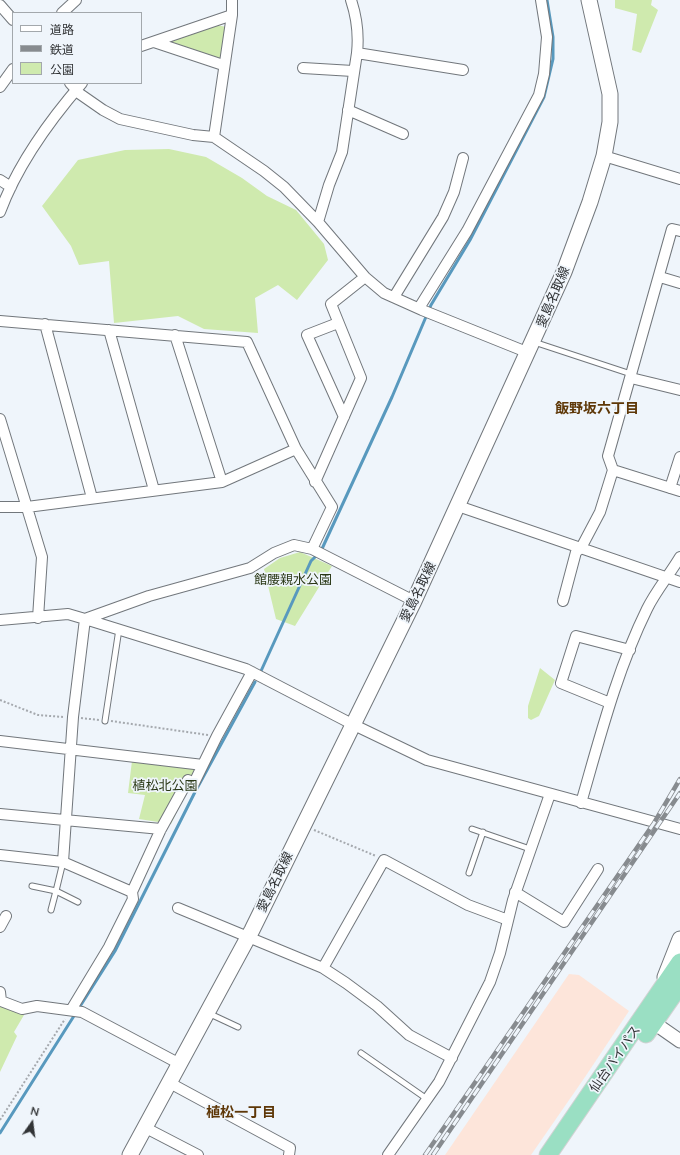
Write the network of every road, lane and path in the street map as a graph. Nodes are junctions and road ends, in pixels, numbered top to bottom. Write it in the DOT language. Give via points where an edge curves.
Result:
graph roads {
  1 [pos="76,0"];
  2 [pos="232,0"];
  3 [pos="351,0"];
  4 [pos="541,0"];
  5 [pos="589,0"];
  6 [pos="0,5"];
  7 [pos="63,12"];
  8 [pos="232,15"];
  9 [pos="12,19"];
  10 [pos="154,42"];
  11 [pos="142,46"];
  12 [pos="357,53"];
  13 [pos="223,65"];
  14 [pos="304,68"];
  15 [pos="12,70"];
  16 [pos="463,70"];
  17 [pos="353,71"];
  18 [pos="76,85"];
  19 [pos="0,87"];
  20 [pos="348,110"];
  21 [pos="403,134"];
  22 [pos="214,137"];
  23 [pos="604,156"];
  24 [pos="463,158"];
  25 [pos="680,179"];
  26 [pos="0,180"];
  27 [pos="11,187"];
  28 [pos="0,212"];
  29 [pos="318,222"];
  30 [pos="680,231"];
  31 [pos="365,277"];
  32 [pos="660,277"];
  33 [pos="680,283"];
  34 [pos="394,297"];
  35 [pos="421,309"];
  36 [pos="0,321"];
  37 [pos="338,323"];
  38 [pos="45,324"];
  39 [pos="109,330"];
  40 [pos="175,335"];
  41 [pos="531,347"];
  42 [pos="631,376"];
  43 [pos="680,390"];
  44 [pos="344,418"];
  45 [pos="0,419"];
  46 [pos="296,449"];
  47 [pos="680,457"];
  48 [pos="613,470"];
  49 [pos="222,482"];
  50 [pos="315,482"];
  51 [pos="154,490"];
  52 [pos="675,490"];
  53 [pos="92,498"];
  54 [pos="27,506"];
  55 [pos="458,506"];
  56 [pos="0,508"];
  57 [pos="581,548"];
  58 [pos="312,549"];
  59 [pos="680,557"];
  60 [pos="668,578"];
  61 [pos="680,582"];
  62 [pos="565,594"];
  63 [pos="414,601"];
  64 [pos="38,618"];
  65 [pos="85,619"];
  66 [pos="0,620"];
  67 [pos="119,629"];
  68 [pos="630,650"];
  69 [pos="252,672"];
  70 [pos="0,700"];
  71 [pos="610,703"];
  72 [pos="73,717"];
  73 [pos="105,721"];
  74 [pos="352,724"];
  75 [pos="217,736"];
  76 [pos="0,741"];
  77 [pos="71,748"];
  78 [pos="203,765"];
  79 [pos="550,794"];
  80 [pos="581,803"];
  81 [pos="0,814"];
  82 [pos="66,819"];
  83 [pos="303,825"];
  84 [pos="161,829"];
  85 [pos="472,829"];
  86 [pos="680,829"];
  87 [pos="483,832"];
  88 [pos="530,849"];
  89 [pos="0,855"];
  90 [pos="384,860"];
  91 [pos="63,862"];
  92 [pos="598,869"];
  93 [pos="469,873"];
  94 [pos="32,886"];
  95 [pos="56,891"];
  96 [pos="132,892"];
  97 [pos="515,892"];
  98 [pos="78,902"];
  99 [pos="178,908"];
  100 [pos="51,910"];
  101 [pos="6,916"];
  102 [pos="508,920"];
  103 [pos="0,927"];
  104 [pos="247,938"];
  105 [pos="680,939"];
  106 [pos="680,962"];
  107 [pos="323,968"];
  108 [pos="680,985"];
  109 [pos="0,992"];
  110 [pos="659,993"];
  111 [pos="76,1011"];
  112 [pos="206,1013"];
  113 [pos="649,1019"];
  114 [pos="238,1027"];
  115 [pos="680,1041"];
  116 [pos="361,1053"];
  117 [pos="452,1058"];
  118 [pos="178,1063"];
  119 [pos="168,1082"];
  120 [pos="428,1099"];
  121 [pos="0,1120"];
  122 [pos="144,1127"];
  123 [pos="130,1155"];
  124 [pos="198,1155"];
  125 [pos="289,1155"];
  126 [pos="388,1155"];
  127 [pos="548,1155"];
  128 [pos="560,1155"];
  1 -- 7 [label="street"];
  2 -- 8 [label="street"];
  3 -- 12 [label="street" via="359,37"];
  4 -- 35 [label="street" via="547,42 539,95 451,260"];
  5 -- 23 [label="main road, 愛島名取線" via="610,94 610,122"];
  6 -- 9 [label="street"];
  8 -- 10 [label="street"];
  8 -- 13 [label="street"];
  10 -- 11 [label="street"];
  10 -- 13 [label="street"];
  12 -- 16 [label="street"];
  12 -- 17 [label="street"];
  13 -- 22 [label="street"];
  14 -- 17 [label="street"];
  15 -- 19 [label="street"];
  17 -- 20 [label="street"];
  18 -- 22 [label="street" via="103,110 120,119"];
  18 -- 27 [label="street" via="22,164"];
  20 -- 21 [label="street"];
  20 -- 29 [label="street" via="342,152 328,185"];
  22 -- 29 [label="street" via="279,183"];
  23 -- 25 [label="street"];
  23 -- 41 [label="main road, 愛島名取線" via="564,272"];
  24 -- 34 [label="street" via="454,192 443,218"];
  26 -- 27 [label="street"];
  27 -- 28 [label="street"];
  29 -- 31 [label="street"];
  30 -- 32 [label="street" via="672,229"];
  31 -- 34 [label="street"];
  31 -- 37 [label="street" via="331,304"];
  32 -- 33 [label="street"];
  32 -- 42 [label="street"];
  34 -- 35 [label="street"];
  35 -- 41 [label="street"];
  36 -- 38 [label="street"];
  37 -- 44 [label="street" via="362,378"];
  37 -- 44 [label="street" via="307,335"];
  38 -- 39 [label="street"];
  38 -- 53 [label="street"];
  39 -- 40 [label="street"];
  39 -- 51 [label="street"];
  40 -- 46 [label="street" via="247,342"];
  40 -- 49 [label="street"];
  41 -- 42 [label="lane"];
  41 -- 55 [label="main road, 愛島名取線"];
  42 -- 43 [label="street"];
  42 -- 48 [label="street" via="608,456"];
  44 -- 50 [label="street"];
  45 -- 54 [label="street"];
  46 -- 49 [label="street"];
  46 -- 50 [label="street"];
  47 -- 52 [label="street"];
  48 -- 52 [label="street"];
  48 -- 57 [label="street" via="600,512"];
  49 -- 51 [label="street"];
  50 -- 58 [label="street" via="332,507"];
  51 -- 53 [label="street"];
  53 -- 54 [label="street"];
  54 -- 56 [label="street"];
  54 -- 64 [label="street" via="42,557"];
  55 -- 57 [label="street"];
  55 -- 63 [label="main road, 愛島名取線"];
  57 -- 60 [label="street"];
  57 -- 62 [label="street" via="576,552 563,601"];
  58 -- 63 [label="street"];
  58 -- 65 [label="street" via="294,546 274,553 250,568 149,596"];
  59 -- 60 [label="street"];
  60 -- 61 [label="street"];
  60 -- 68 [label="street" via="648,607"];
  63 -- 74 [label="main road, 愛島名取線"];
  64 -- 65 [label="street" via="68,614"];
  64 -- 66 [label="street"];
  65 -- 67 [label="street"];
  65 -- 72 [label="street"];
  67 -- 69 [label="street"];
  67 -- 73 [label="lane"];
  68 -- 71 [label="street"];
  68 -- 71 [label="street" via="576,636 561,683"];
  69 -- 74 [label="street"];
  69 -- 75 [label="street"];
  70 -- 72 [label="path" via="38,715"];
  71 -- 80 [label="street"];
  72 -- 73 [label="path"];
  72 -- 77 [label="street"];
  73 -- 75 [label="path"];
  74 -- 79 [label="street" via="427,760"];
  74 -- 83 [label="main road, 愛島名取線"];
  75 -- 78 [label="street"];
  76 -- 77 [label="street"];
  77 -- 78 [label="street"];
  77 -- 82 [label="street"];
  78 -- 84 [label="street" via="194,783 188,780"];
  79 -- 80 [label="street"];
  79 -- 88 [label="street"];
  80 -- 86 [label="street"];
  81 -- 82 [label="street"];
  82 -- 84 [label="street"];
  82 -- 91 [label="street"];
  83 -- 90 [label="path"];
  83 -- 104 [label="main road, 愛島名取線"];
  84 -- 96 [label="street"];
  85 -- 87 [label="lane"];
  87 -- 88 [label="lane"];
  87 -- 93 [label="lane"];
  88 -- 97 [label="street"];
  89 -- 91 [label="street"];
  90 -- 102 [label="street" via="468,905"];
  90 -- 107 [label="street"];
  91 -- 95 [label="lane"];
  91 -- 96 [label="street"];
  92 -- 97 [label="street" via="564,922"];
  94 -- 95 [label="lane"];
  95 -- 98 [label="lane"];
  95 -- 100 [label="lane"];
  96 -- 111 [label="street" via="133,899"];
  97 -- 102 [label="street"];
  99 -- 104 [label="street"];
  101 -- 103 [label="street"];
  102 -- 117 [label="street" via="490,982"];
  104 -- 107 [label="street"];
  104 -- 112 [label="main road, 愛島名取線"];
  105 -- 110 [label="main road"];
  106 -- 110 [label="highway, 仙台バイパス"];
  107 -- 117 [label="street" via="377,1006 409,1035"];
  108 -- 113 [label="highway, 仙台バイパス"];
  109 -- 111 [label="street" via="1,1001 22,1009 37,1006"];
  110 -- 113 [label="highway, 仙台バイパス"];
  111 -- 118 [label="street"];
  111 -- 121 [label="path"];
  112 -- 114 [label="lane"];
  112 -- 118 [label="main road, 愛島名取線"];
  113 -- 115 [label="street"];
  113 -- 127 [label="highway, 仙台バイパス"];
  113 -- 128 [label="highway, 仙台バイパス"];
  116 -- 120 [label="lane"];
  117 -- 120 [label="street"];
  118 -- 119 [label="main road, 愛島名取線"];
  119 -- 122 [label="main road, 愛島名取線"];
  119 -- 125 [label="street" via="290,1148"];
  120 -- 126 [label="street"];
  122 -- 123 [label="main road, 愛島名取線"];
  122 -- 124 [label="street"];
}
